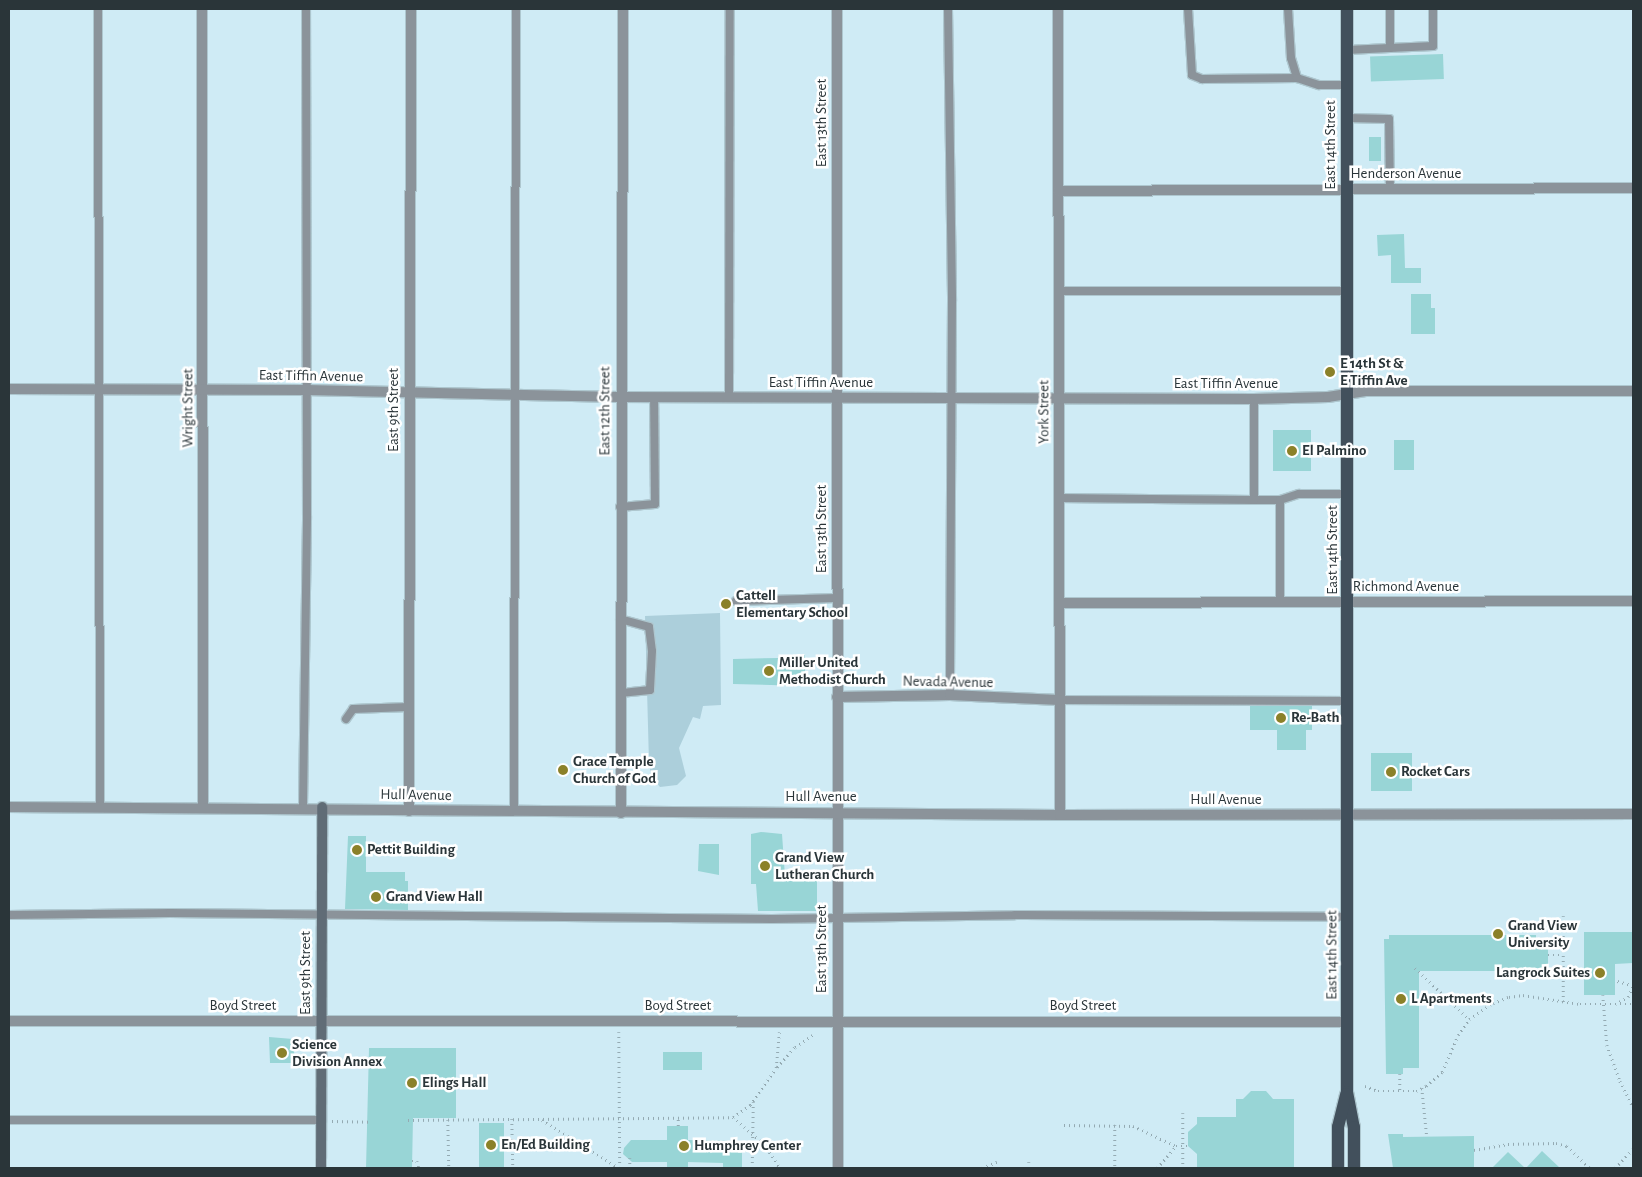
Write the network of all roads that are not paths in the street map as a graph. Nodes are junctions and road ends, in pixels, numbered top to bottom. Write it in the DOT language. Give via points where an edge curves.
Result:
graph roads {
  1 [pos="98,9"];
  2 [pos="202,9"];
  3 [pos="306,9"];
  4 [pos="411,9"];
  5 [pos="516,9"];
  6 [pos="622,9"];
  7 [pos="730,9"];
  8 [pos="837,9"];
  9 [pos="948,9"];
  10 [pos="1058,9"];
  11 [pos="1188,9"];
  12 [pos="1288,9"];
  13 [pos="1347,9"];
  14 [pos="1390,9"];
  15 [pos="1433,9"];
  16 [pos="1390,48"];
  17 [pos="1347,50"];
  18 [pos="1297,78"];
  19 [pos="1347,85"];
  20 [pos="1347,118"];
  21 [pos="1633,188"];
  22 [pos="1390,189"];
  23 [pos="1347,190"];
  24 [pos="1058,191"];
  25 [pos="1059,291"];
  26 [pos="1348,291"];
  27 [pos="9,389"];
  28 [pos="99,390"];
  29 [pos="203,390"];
  30 [pos="306,390"];
  31 [pos="1633,391"];
  32 [pos="409,393"];
  33 [pos="1347,394"];
  34 [pos="514,395"];
  35 [pos="620,397"];
  36 [pos="654,397"];
  37 [pos="729,397"];
  38 [pos="837,398"];
  39 [pos="950,398"];
  40 [pos="1059,398"];
  41 [pos="1254,399"];
  42 [pos="1349,494"];
  43 [pos="1059,498"];
  44 [pos="1254,500"];
  45 [pos="1280,500"];
  46 [pos="620,507"];
  47 [pos="837,598"];
  48 [pos="736,601"];
  49 [pos="1633,601"];
  50 [pos="1280,602"];
  51 [pos="1349,602"];
  52 [pos="1059,603"];
  53 [pos="620,619"];
  54 [pos="620,693"];
  55 [pos="950,696"];
  56 [pos="837,697"];
  57 [pos="1059,700"];
  58 [pos="1349,701"];
  59 [pos="409,707"];
  60 [pos="346,719"];
  61 [pos="303,807"];
  62 [pos="322,807"];
  63 [pos="9,808"];
  64 [pos="100,808"];
  65 [pos="203,808"];
  66 [pos="514,810"];
  67 [pos="409,811"];
  68 [pos="837,812"];
  69 [pos="621,813"];
  70 [pos="1348,814"];
  71 [pos="1633,814"];
  72 [pos="1060,815"];
  73 [pos="9,914"];
  74 [pos="321,916"];
  75 [pos="1348,917"];
  76 [pos="837,918"];
  77 [pos="9,1021"];
  78 [pos="320,1021"];
  79 [pos="837,1021"];
  80 [pos="1348,1022"];
  81 [pos="1347,1092"];
  82 [pos="9,1120"];
  83 [pos="320,1121"];
  84 [pos="321,1168"];
  85 [pos="838,1168"];
  86 [pos="1338,1168"];
  87 [pos="1354,1168"];
  1 -- 28 [label="lane"];
  2 -- 29 [label="street, Wright Street"];
  3 -- 30 [label="lane"];
  4 -- 32 [label="street, East 9th Street"];
  5 -- 34 [label="lane"];
  6 -- 35 [label="street, East 12th Street"];
  7 -- 37 [label="lane"];
  8 -- 38 [label="street, East 13th Street"];
  9 -- 39 [label="lane"];
  10 -- 24 [label="street, York Street"];
  11 -- 18 [label="lane" via="1192,74 1202,79"];
  12 -- 18 [label="lane" via="1291,58"];
  13 -- 17 [label="main road, East 14th Street"];
  14 -- 16 [label="lane"];
  15 -- 16 [label="lane" via="1434,46"];
  16 -- 17 [label="lane"];
  17 -- 19 [label="main road, East 14th Street"];
  18 -- 19 [label="lane" via="1319,85"];
  19 -- 20 [label="main road, East 14th Street"];
  20 -- 22 [label="lane" via="1389,119"];
  20 -- 23 [label="main road, East 14th Street"];
  21 -- 22 [label="street, Henderson Avenue"];
  22 -- 23 [label="street, Henderson Avenue"];
  23 -- 24 [label="street, Henderson Avenue"];
  23 -- 26 [label="main road, East 14th Street"];
  24 -- 25 [label="street, York Street"];
  25 -- 26 [label="lane"];
  25 -- 40 [label="street, York Street"];
  26 -- 33 [label="main road, East 14th Street"];
  27 -- 28 [label="street, East Tiffin Avenue"];
  28 -- 29 [label="street, East Tiffin Avenue"];
  28 -- 64 [label="lane"];
  29 -- 30 [label="street, East Tiffin Avenue"];
  29 -- 65 [label="street, Wright Street"];
  30 -- 32 [label="street, East Tiffin Avenue"];
  30 -- 61 [label="lane"];
  31 -- 33 [label="street, East Tiffin Avenue" via="1366,391"];
  32 -- 34 [label="street, East Tiffin Avenue"];
  32 -- 59 [label="street, East 9th Street"];
  33 -- 41 [label="street, East Tiffin Avenue"];
  33 -- 42 [label="main road, East 14th Street"];
  34 -- 35 [label="street, East Tiffin Avenue"];
  34 -- 66 [label="lane"];
  35 -- 36 [label="street, East Tiffin Avenue"];
  35 -- 46 [label="street, East 12th Street"];
  36 -- 37 [label="street, East Tiffin Avenue"];
  36 -- 46 [label="lane" via="655,504"];
  37 -- 38 [label="street, East Tiffin Avenue"];
  38 -- 39 [label="street, East Tiffin Avenue"];
  38 -- 47 [label="street, East 13th Street"];
  39 -- 40 [label="street, East Tiffin Avenue"];
  39 -- 55 [label="lane"];
  40 -- 41 [label="street, East Tiffin Avenue"];
  40 -- 43 [label="street, York Street"];
  41 -- 44 [label="lane"];
  42 -- 45 [label="lane" via="1300,494"];
  42 -- 51 [label="main road, East 14th Street"];
  43 -- 44 [label="lane"];
  43 -- 52 [label="street, York Street"];
  44 -- 45 [label="lane"];
  45 -- 50 [label="lane"];
  46 -- 53 [label="street, East 12th Street"];
  47 -- 48 [label="lane"];
  47 -- 56 [label="street, East 13th Street"];
  49 -- 51 [label="street, Richmond Avenue"];
  50 -- 51 [label="street, Richmond Avenue"];
  50 -- 52 [label="street, Richmond Avenue"];
  51 -- 58 [label="main road, East 14th Street"];
  52 -- 57 [label="street, York Street"];
  53 -- 54 [label="street, East 12th Street"];
  53 -- 54 [label="lane" via="649,627 652,651 650,690"];
  54 -- 69 [label="street, East 12th Street"];
  55 -- 56 [label="street, Nevada Avenue"];
  55 -- 57 [label="street, Nevada Avenue"];
  56 -- 68 [label="street, East 13th Street"];
  57 -- 58 [label="lane"];
  57 -- 72 [label="street, York Street"];
  58 -- 70 [label="main road, East 14th Street"];
  59 -- 60 [label="lane" via="353,709"];
  59 -- 67 [label="street, East 9th Street"];
  61 -- 62 [label="street, Hull Avenue"];
  61 -- 65 [label="street, Hull Avenue"];
  62 -- 67 [label="street, Hull Avenue"];
  62 -- 74 [label="street, East 9th Street"];
  63 -- 64 [label="street, Hull Avenue"];
  64 -- 65 [label="street, Hull Avenue"];
  66 -- 67 [label="street, Hull Avenue"];
  66 -- 69 [label="street, Hull Avenue"];
  68 -- 69 [label="street, Hull Avenue"];
  68 -- 72 [label="street, Hull Avenue"];
  68 -- 76 [label="street, East 13th Street"];
  70 -- 71 [label="street, Hull Avenue"];
  70 -- 72 [label="street, Hull Avenue"];
  70 -- 75 [label="main road, East 14th Street"];
  73 -- 74 [label="lane"];
  74 -- 76 [label="lane"];
  74 -- 78 [label="street, East 9th Street"];
  75 -- 76 [label="lane" via="1015,915"];
  75 -- 80 [label="main road, East 14th Street"];
  76 -- 79 [label="street, East 13th Street"];
  77 -- 78 [label="street, Boyd Street"];
  78 -- 79 [label="street, Boyd Street"];
  78 -- 83 [label="street, East 9th Street"];
  79 -- 80 [label="street, Boyd Street"];
  79 -- 85 [label="street, East 13th Street"];
  80 -- 81 [label="main road, East 14th Street"];
  81 -- 86 [label="main road, East 14th Street" via="1338,1127"];
  81 -- 87 [label="main road, East 14th Street" via="1354,1127"];
  82 -- 83 [label="lane"];
  83 -- 84 [label="street, East 9th Street"];
}
